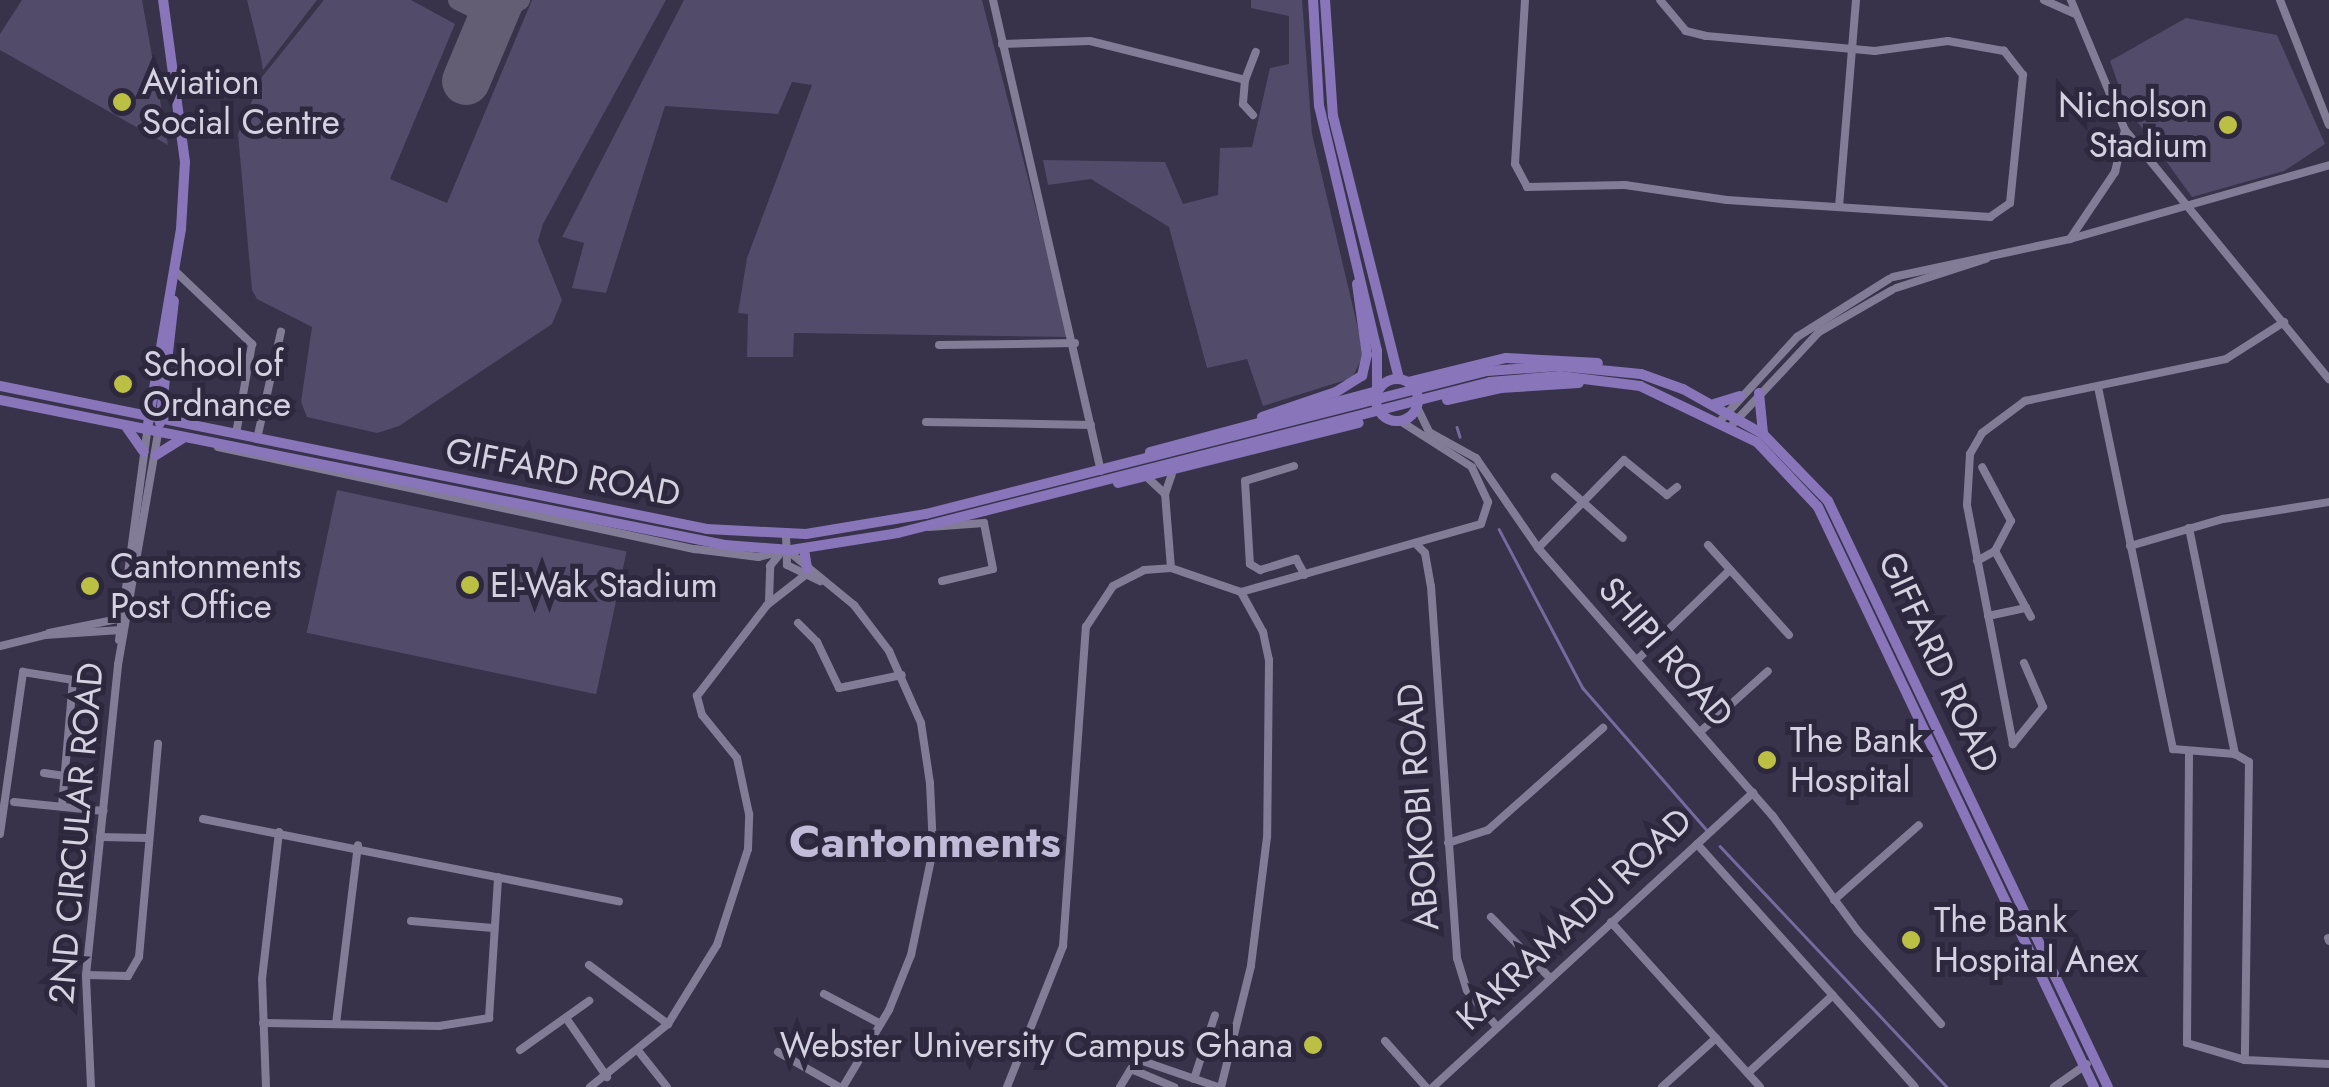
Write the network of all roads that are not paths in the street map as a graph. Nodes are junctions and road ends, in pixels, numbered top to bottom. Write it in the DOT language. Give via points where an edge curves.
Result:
graph roads {
  1 [pos="164,0"];
  2 [pos="994,0"];
  3 [pos="1313,0"];
  4 [pos="1324,0"];
  5 [pos="1525,0"];
  6 [pos="1660,0"];
  7 [pos="1856,0"];
  8 [pos="2044,0"];
  9 [pos="2071,0"];
  10 [pos="2280,0"];
  11 [pos="2076,14"];
  12 [pos="1002,44"];
  13 [pos="1850,49"];
  14 [pos="1256,52"];
  15 [pos="1245,80"];
  16 [pos="1252,114"];
  17 [pos="2329,126"];
  18 [pos="2125,130"];
  19 [pos="2329,165"];
  20 [pos="2190,204"];
  21 [pos="1838,207"];
  22 [pos="2070,238"];
  23 [pos="1991,256"];
  24 [pos="174,270"];
  25 [pos="1359,273"];
  26 [pos="2284,322"];
  27 [pos="281,332"];
  28 [pos="1075,343"];
  29 [pos="939,345"];
  30 [pos="1610,373"];
  31 [pos="2329,379"];
  32 [pos="1403,380"];
  33 [pos="0,386"];
  34 [pos="2098,387"];
  35 [pos="1377,391"];
  36 [pos="1759,392"];
  37 [pos="1740,396"];
  38 [pos="0,400"];
  39 [pos="1714,404"];
  40 [pos="1417,407"];
  41 [pos="1383,416"];
  42 [pos="154,419"];
  43 [pos="1729,419"];
  44 [pos="1400,421"];
  45 [pos="926,422"];
  46 [pos="1092,425"];
  47 [pos="126,428"];
  48 [pos="153,433"];
  49 [pos="1254,433"];
  50 [pos="236,434"];
  51 [pos="1764,434"];
  52 [pos="183,438"];
  53 [pos="258,438"];
  54 [pos="150,454"];
  55 [pos="1294,466"];
  56 [pos="1982,467"];
  57 [pos="1101,471"];
  58 [pos="1172,474"];
  59 [pos="1554,477"];
  60 [pos="1149,479"];
  61 [pos="1088,485"];
  62 [pos="1677,487"];
  63 [pos="1165,494"];
  64 [pos="2329,502"];
  65 [pos="1583,504"];
  66 [pos="997,508"];
  67 [pos="984,523"];
  68 [pos="924,526"];
  69 [pos="2189,528"];
  70 [pos="786,534"];
  71 [pos="1623,538"];
  72 [pos="1410,545"];
  73 [pos="1708,545"];
  74 [pos="2130,546"];
  75 [pos="1538,548"];
  76 [pos="804,549"];
  77 [pos="787,550"];
  78 [pos="1389,551"];
  79 [pos="1995,551"];
  80 [pos="1977,561"];
  81 [pos="1171,568"];
  82 [pos="1730,570"];
  83 [pos="1428,571"];
  84 [pos="806,572"];
  85 [pos="1305,575"];
  86 [pos="942,581"];
  87 [pos="1242,592"];
  88 [pos="767,605"];
  89 [pos="1988,616"];
  90 [pos="123,618"];
  91 [pos="798,623"];
  92 [pos="121,630"];
  93 [pos="45,635"];
  94 [pos="1789,635"];
  95 [pos="0,646"];
  96 [pos="1638,660"];
  97 [pos="2024,662"];
  98 [pos="1768,671"];
  99 [pos="902,675"];
  100 [pos="1603,728"];
  101 [pos="0,730"];
  102 [pos="13,732"];
  103 [pos="1700,732"];
  104 [pos="158,744"];
  105 [pos="2235,754"];
  106 [pos="2190,755"];
  107 [pos="4,765"];
  108 [pos="44,773"];
  109 [pos="65,776"];
  110 [pos="1753,793"];
  111 [pos="14,802"];
  112 [pos="62,807"];
  113 [pos="104,812"];
  114 [pos="202,820"];
  115 [pos="1919,825"];
  116 [pos="279,832"];
  117 [pos="0,834"];
  118 [pos="100,836"];
  119 [pos="148,838"];
  120 [pos="1448,843"];
  121 [pos="1697,844"];
  122 [pos="358,846"];
  123 [pos="498,877"];
  124 [pos="619,900"];
  125 [pos="1834,900"];
  126 [pos="1491,917"];
  127 [pos="411,921"];
  128 [pos="1611,922"];
  129 [pos="493,928"];
  130 [pos="589,964"];
  131 [pos="86,975"];
  132 [pos="1550,978"];
  133 [pos="824,994"];
  134 [pos="1833,995"];
  135 [pos="589,1000"];
  136 [pos="1215,1016"];
  137 [pos="566,1018"];
  138 [pos="263,1024"];
  139 [pos="336,1024"];
  140 [pos="668,1024"];
  141 [pos="881,1024"];
  142 [pos="1942,1024"];
  143 [pos="1497,1027"];
  144 [pos="1716,1038"];
  145 [pos="1386,1042"];
  146 [pos="520,1050"];
  147 [pos="778,1052"];
  148 [pos="640,1053"];
  149 [pos="1131,1057"];
  150 [pos="2244,1060"];
  151 [pos="2090,1063"];
  152 [pos="2329,1064"];
  153 [pos="1226,1074"];
  154 [pos="1748,1074"];
  155 [pos="607,1077"];
  156 [pos="1194,1079"];
  157 [pos="2065,1084"];
  158 [pos="90,1087"];
  159 [pos="266,1087"];
  160 [pos="590,1087"];
  161 [pos="667,1087"];
  162 [pos="841,1087"];
  163 [pos="1007,1087"];
  164 [pos="1120,1087"];
  165 [pos="1174,1087"];
  166 [pos="1219,1087"];
  167 [pos="1229,1087"];
  168 [pos="1430,1087"];
  169 [pos="1662,1087"];
  170 [pos="1760,1087"];
  171 [pos="1916,1087"];
  172 [pos="2054,1087"];
  173 [pos="2094,1087"];
  174 [pos="2108,1087"];
  1 -- 24 [label="main road" via="184,162"];
  2 -- 12 [label="street"];
  3 -- 25 [label="main road" via="1319,106"];
  4 -- 32 [label="main road" via="1332,116"];
  5 -- 21 [label="street" via="1515,164 1523,184 1625,185"];
  6 -- 13 [label="street" via="1686,31"];
  7 -- 13 [label="street"];
  8 -- 11 [label="street"];
  9 -- 11 [label="street"];
  10 -- 17 [label="street"];
  11 -- 18 [label="street"];
  12 -- 15 [label="street" via="1090,41"];
  12 -- 28 [label="street"];
  13 -- 21 [label="street"];
  13 -- 21 [label="street" via="1915,49 1948,40 2004,51 2023,75 2022,115 2010,203 1990,218"];
  14 -- 15 [label="street"];
  15 -- 16 [label="street" via="1243,104"];
  18 -- 20 [label="street"];
  18 -- 22 [label="street" via="2115,172"];
  19 -- 20 [label="street"];
  20 -- 22 [label="street"];
  20 -- 26 [label="street"];
  22 -- 23 [label="street"];
  23 -- 36 [label="street" via="1894,289 1820,332"];
  23 -- 37 [label="street" via="1891,278 1796,337"];
  24 -- 42 [label="main road"];
  24 -- 50 [label="street" via="252,344"];
  25 -- 35 [label="main road" via="1379,361"];
  25 -- 49 [label="main road" via="1367,356 1362,376"];
  26 -- 31 [label="street"];
  26 -- 34 [label="street" via="2226,360"];
  27 -- 53 [label="street"];
  28 -- 29 [label="street"];
  28 -- 46 [label="street"];
  30 -- 32 [label="main road, GIFFARD ROAD" via="1576,357 1506,358"];
  30 -- 39 [label="main road, GIFFARD ROAD"];
  30 -- 40 [label="main road, GIFFARD ROAD"];
  30 -- 43 [label="main road, GIFFARD ROAD"];
  30 -- 49 [label="main road, GIFFARD ROAD" via="1489,377"];
  32 -- 35 [label="main road, GIFFARD ROAD"];
  32 -- 40 [label="main road"];
  33 -- 42 [label="main road, GIFFARD ROAD"];
  34 -- 74 [label="street"];
  34 -- 80 [label="street" via="2024,401 1982,433 1967,474"];
  35 -- 41 [label="main road"];
  35 -- 49 [label="main road, GIFFARD ROAD"];
  36 -- 43 [label="street"];
  36 -- 51 [label="main road"];
  37 -- 39 [label="main road"];
  37 -- 43 [label="street"];
  38 -- 47 [label="main road, GIFFARD ROAD"];
  39 -- 43 [label="main road, GIFFARD ROAD"];
  40 -- 44 [label="main road"];
  40 -- 75 [label="street, SHIPI ROAD" via="1430,432 1476,458"];
  41 -- 44 [label="main road"];
  41 -- 58 [label="main road, GIFFARD ROAD"];
  42 -- 48 [label="main road"];
  42 -- 50 [label="main road, GIFFARD ROAD"];
  43 -- 51 [label="main road, GIFFARD ROAD"];
  43 -- 151 [label="main road, GIFFARD ROAD" via="1791,475 1842,546"];
  44 -- 72 [label="street" via="1470,464 1488,502 1474,529"];
  45 -- 46 [label="street"];
  46 -- 57 [label="street"];
  47 -- 48 [label="main road, GIFFARD ROAD"];
  47 -- 54 [label="main road"];
  48 -- 52 [label="main road, GIFFARD ROAD"];
  48 -- 54 [label="street, 2ND CIRCULAR ROAD"];
  49 -- 57 [label="main road, GIFFARD ROAD"];
  49 -- 61 [label="main road, GIFFARD ROAD"];
  50 -- 53 [label="main road, GIFFARD ROAD"];
  51 -- 151 [label="main road, GIFFARD ROAD" via="1828,500 1851,539"];
  52 -- 54 [label="main road"];
  52 -- 77 [label="main road, GIFFARD ROAD" via="725,545"];
  53 -- 70 [label="main road, GIFFARD ROAD" via="707,529"];
  54 -- 90 [label="street, 2ND CIRCULAR ROAD"];
  55 -- 85 [label="street" via="1244,483 1250,564 1260,570 1296,559"];
  56 -- 79 [label="street" via="2011,520"];
  57 -- 70 [label="main road, GIFFARD ROAD" via="869,526"];
  58 -- 60 [label="main road, GIFFARD ROAD"];
  58 -- 63 [label="street"];
  59 -- 65 [label="street"];
  60 -- 61 [label="main road, GIFFARD ROAD"];
  60 -- 63 [label="street"];
  61 -- 66 [label="main road, GIFFARD ROAD"];
  62 -- 65 [label="street" via="1666,495 1624,460"];
  63 -- 81 [label="street"];
  64 -- 69 [label="street"];
  65 -- 71 [label="street"];
  65 -- 75 [label="street"];
  66 -- 67 [label="street"];
  66 -- 68 [label="main road, GIFFARD ROAD"];
  67 -- 68 [label="street"];
  67 -- 86 [label="street" via="993,569"];
  68 -- 76 [label="main road, GIFFARD ROAD"];
  69 -- 74 [label="street"];
  69 -- 105 [label="street"];
  70 -- 77 [label="street"];
  72 -- 78 [label="street"];
  72 -- 83 [label="street, ABOKOBI ROAD" via="1425,553"];
  73 -- 82 [label="street"];
  74 -- 106 [label="street" via="2169,737 2173,749"];
  75 -- 96 [label="street, SHIPI ROAD"];
  76 -- 77 [label="main road, GIFFARD ROAD"];
  76 -- 84 [label="main road"];
  77 -- 84 [label="street"];
  77 -- 88 [label="street" via="770,566"];
  78 -- 83 [label="street" via="1418,552"];
  78 -- 85 [label="street"];
  79 -- 80 [label="street"];
  79 -- 89 [label="street" via="2028,613"];
  80 -- 89 [label="street"];
  81 -- 87 [label="street"];
  81 -- 163 [label="street" via="1144,570 1113,586 1086,628 1063,946"];
  82 -- 94 [label="street"];
  82 -- 96 [label="street"];
  83 -- 120 [label="street, ABOKOBI ROAD"];
  84 -- 88 [label="street"];
  84 -- 99 [label="street" via="870,622"];
  85 -- 87 [label="street"];
  87 -- 153 [label="street" via="1263,632 1272,754 1257,928"];
  88 -- 140 [label="street" via="697,696 745,782 748,850 717,945"];
  89 -- 97 [label="street" via="2013,744 2043,707"];
  90 -- 92 [label="street, 2ND CIRCULAR ROAD"];
  90 -- 93 [label="street"];
  91 -- 99 [label="street" via="817,642 839,688"];
  92 -- 93 [label="street"];
  92 -- 113 [label="street, 2ND CIRCULAR ROAD"];
  93 -- 95 [label="street"];
  96 -- 103 [label="street, SHIPI ROAD"];
  98 -- 103 [label="street"];
  99 -- 141 [label="street" via="928,760 933,850 910,955"];
  100 -- 120 [label="street" via="1488,830"];
  101 -- 102 [label="street"];
  102 -- 107 [label="street"];
  102 -- 109 [label="street" via="22,672 74,680"];
  103 -- 110 [label="street, SHIPI ROAD"];
  104 -- 119 [label="street"];
  105 -- 106 [label="street"];
  105 -- 150 [label="street" via="2249,762 2250,775"];
  106 -- 150 [label="street" via="2188,1043"];
  107 -- 117 [label="street"];
  108 -- 109 [label="street"];
  109 -- 112 [label="street"];
  110 -- 121 [label="street, KAKRAMADU ROAD"];
  110 -- 125 [label="street, SHIPI ROAD"];
  111 -- 112 [label="street"];
  112 -- 113 [label="street"];
  113 -- 118 [label="street, 2ND CIRCULAR ROAD"];
  114 -- 116 [label="street"];
  115 -- 125 [label="street"];
  116 -- 122 [label="street"];
  116 -- 138 [label="street"];
  118 -- 119 [label="street"];
  118 -- 131 [label="street, 2ND CIRCULAR ROAD"];
  119 -- 131 [label="street" via="133,973"];
  120 -- 143 [label="street, ABOKOBI ROAD" via="1461,975"];
  121 -- 128 [label="street, KAKRAMADU ROAD"];
  121 -- 134 [label="street"];
  122 -- 123 [label="street"];
  122 -- 139 [label="street"];
  123 -- 124 [label="street"];
  123 -- 129 [label="street"];
  125 -- 142 [label="street, SHIPI ROAD"];
  126 -- 132 [label="street"];
  127 -- 129 [label="street"];
  128 -- 132 [label="street, KAKRAMADU ROAD"];
  128 -- 144 [label="street"];
  129 -- 139 [label="street" via="489,1018 439,1026"];
  130 -- 140 [label="street"];
  131 -- 158 [label="street, 2ND CIRCULAR ROAD"];
  132 -- 143 [label="street, KAKRAMADU ROAD"];
  133 -- 141 [label="street"];
  134 -- 154 [label="street"];
  134 -- 171 [label="street"];
  135 -- 137 [label="street"];
  136 -- 156 [label="street"];
  137 -- 146 [label="street"];
  137 -- 155 [label="street"];
  138 -- 139 [label="street"];
  138 -- 159 [label="street"];
  140 -- 148 [label="street"];
  141 -- 162 [label="street"];
  143 -- 168 [label="street, KAKRAMADU ROAD"];
  144 -- 154 [label="street"];
  144 -- 169 [label="street"];
  145 -- 168 [label="street"];
  147 -- 162 [label="street"];
  148 -- 155 [label="street"];
  148 -- 161 [label="street"];
  149 -- 156 [label="street"];
  150 -- 152 [label="street"];
  151 -- 157 [label="street"];
  151 -- 173 [label="main road, GIFFARD ROAD"];
  151 -- 174 [label="main road, GIFFARD ROAD"];
  153 -- 166 [label="street"];
  153 -- 167 [label="street"];
  154 -- 170 [label="street"];
  155 -- 160 [label="street"];
  156 -- 166 [label="street"];
  157 -- 172 [label="street"];
  164 -- 165 [label="street" via="1130,1069"];
}
